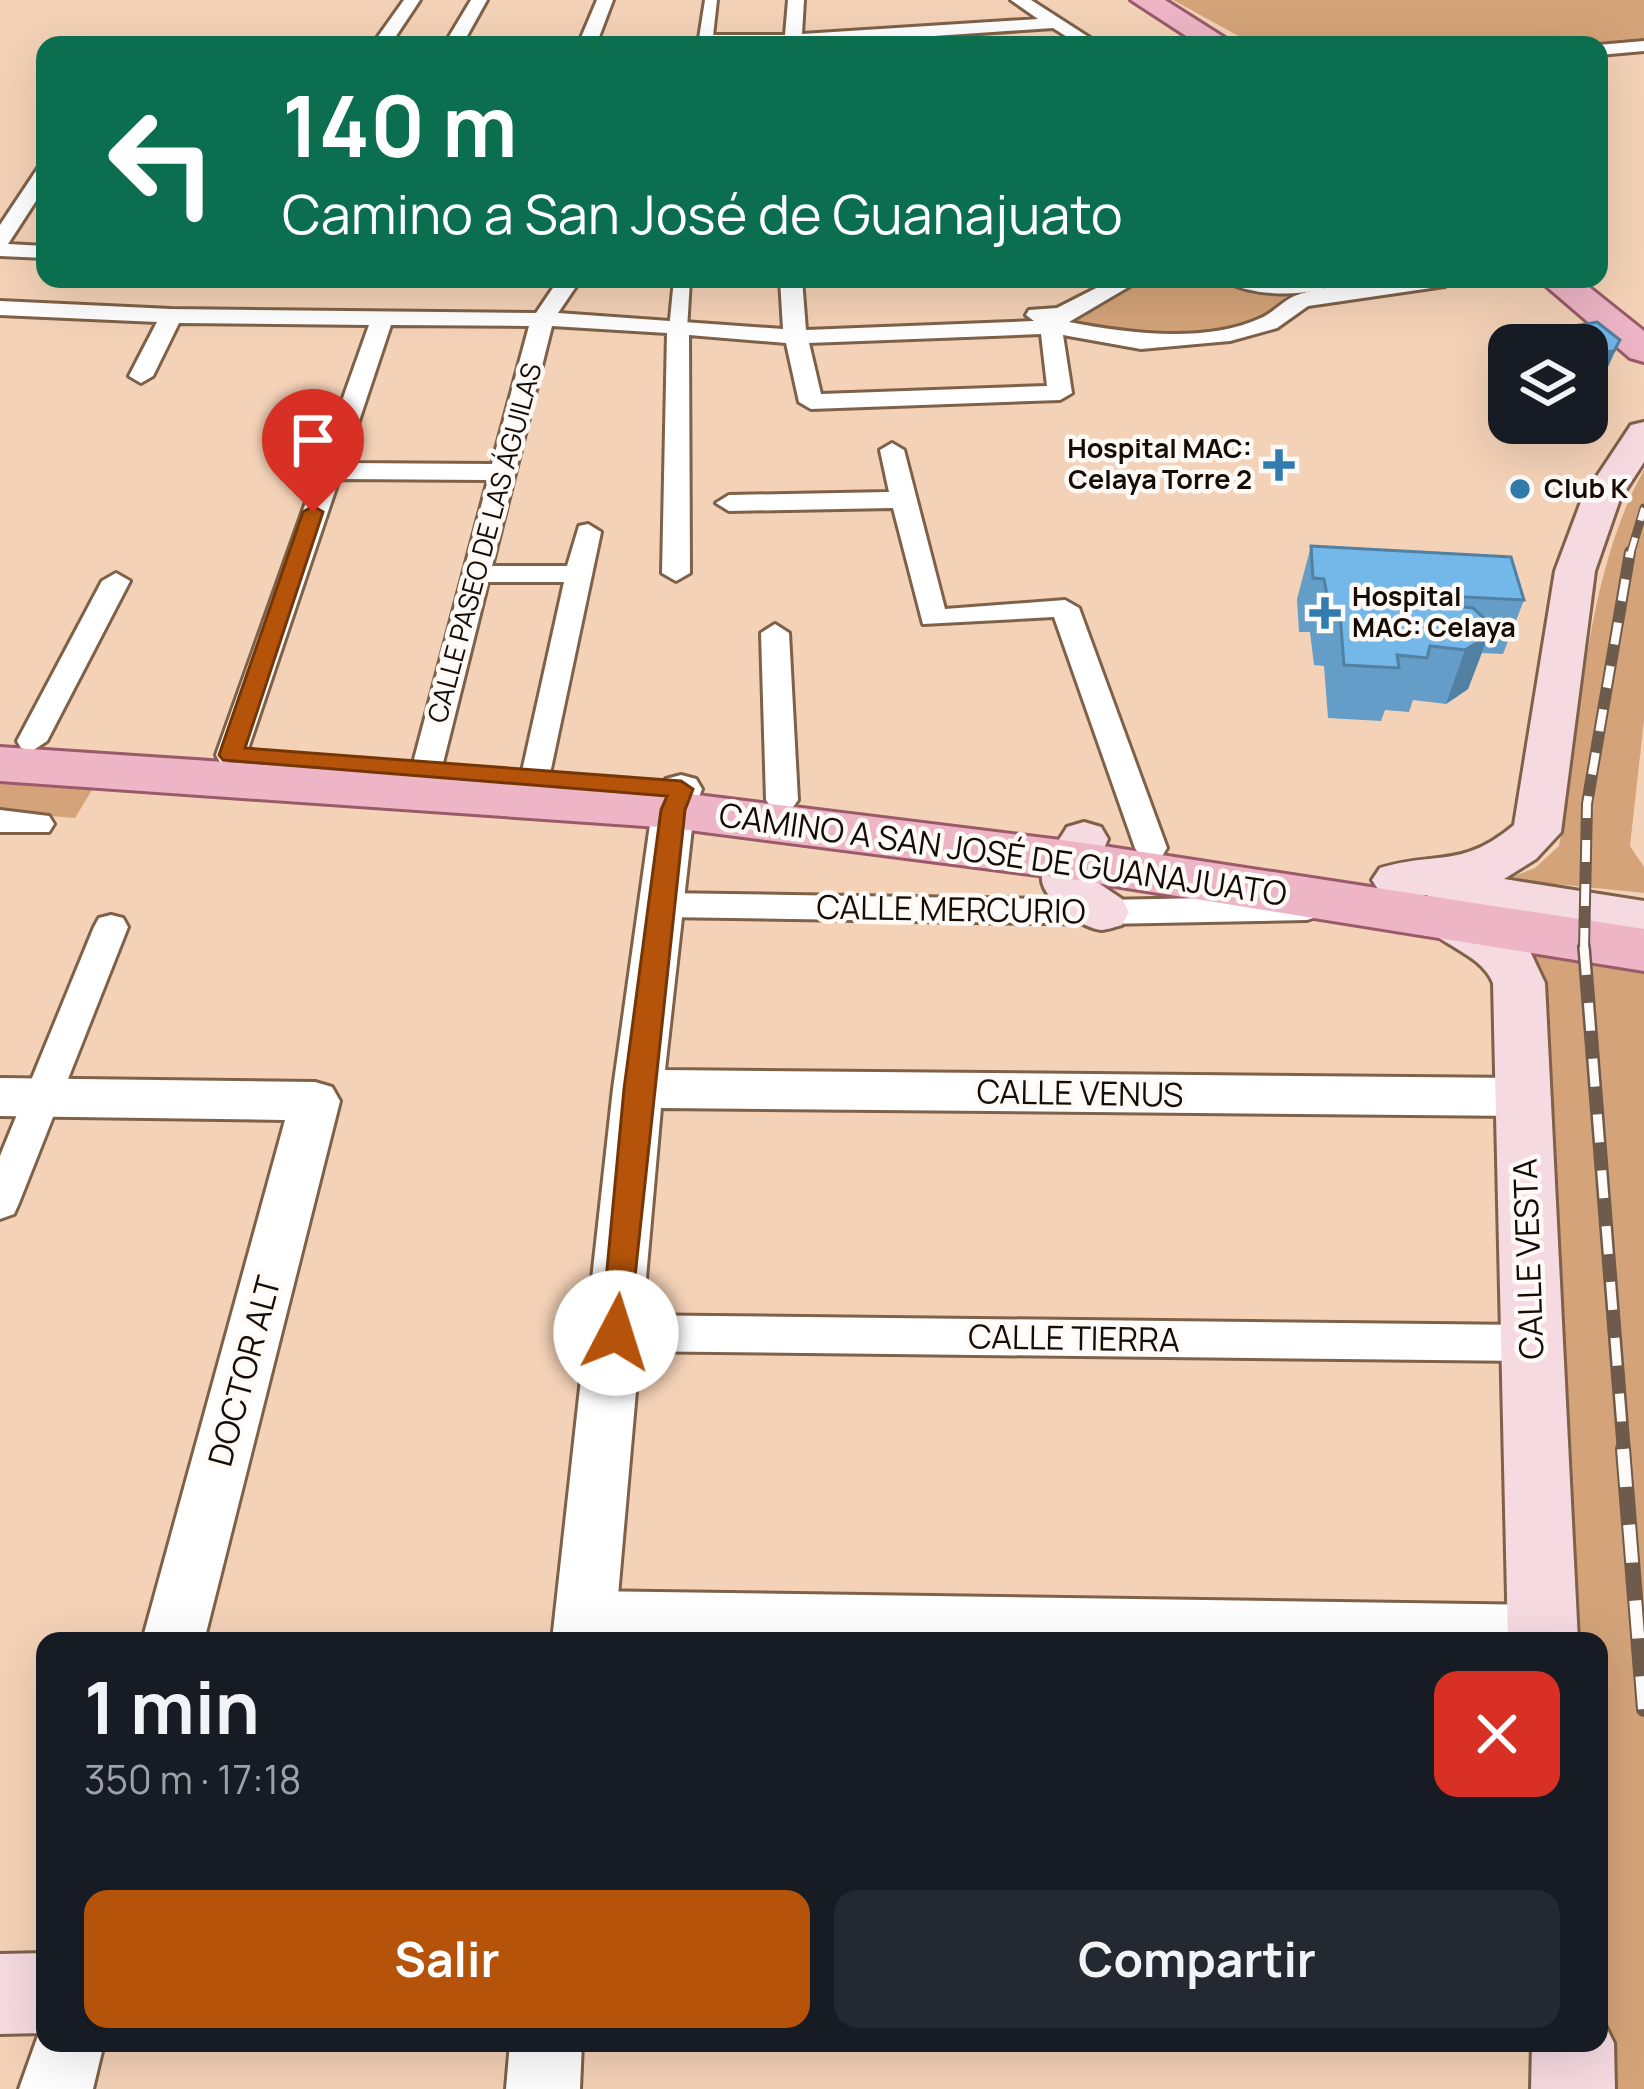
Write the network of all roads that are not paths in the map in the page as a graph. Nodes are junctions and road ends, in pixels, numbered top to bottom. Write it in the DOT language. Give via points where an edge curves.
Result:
graph roads {
  1 [pos="412,0"];
  2 [pos="479,0"];
  3 [pos="605,0"];
  4 [pos="711,0"];
  5 [pos="796,0"];
  6 [pos="1019,0"];
  7 [pos="1145,0"];
  8 [pos="1058,23"];
  9 [pos="387,36"];
  10 [pos="458,36"];
  11 [pos="591,36"];
  12 [pos="706,36"];
  13 [pos="793,36"];
  14 [pos="877,36"];
  15 [pos="1078,36"];
  16 [pos="1206,36"];
  17 [pos="1644,46"];
  18 [pos="1608,49"];
  19 [pos="36,188"];
  20 [pos="0,241"];
  21 [pos="0,250"];
  22 [pos="36,252"];
  23 [pos="582,288"];
  24 [pos="584,288"];
  25 [pos="681,288"];
  26 [pos="792,288"];
  27 [pos="1116,288"];
  28 [pos="1383,288"];
  29 [pos="1567,288"];
  30 [pos="0,308"];
  31 [pos="171,316"];
  32 [pos="382,319"];
  33 [pos="542,320"];
  34 [pos="1059,321"];
  35 [pos="633,323"];
  36 [pos="678,330"];
  37 [pos="795,330"];
  38 [pos="1644,350"];
  39 [pos="929,367"];
  40 [pos="141,376"];
  41 [pos="1644,434"];
  42 [pos="892,450"];
  43 [pos="327,471"];
  44 [pos="506,472"];
  45 [pos="905,500"];
  46 [pos="729,502"];
  47 [pos="588,532"];
  48 [pos="676,573"];
  49 [pos="478,574"];
  50 [pos="579,574"];
  51 [pos="116,581"];
  52 [pos="775,633"];
  53 [pos="8,751"];
  54 [pos="231,755"];
  55 [pos="427,766"];
  56 [pos="537,776"];
  57 [pos="677,799"];
  58 [pos="782,800"];
  59 [pos="0,821"];
  60 [pos="38,824"];
  61 [pos="1151,848"];
  62 [pos="1080,850"];
  63 [pos="1408,901"];
  64 [pos="663,904"];
  65 [pos="1104,912"];
  66 [pos="1644,919"];
  67 [pos="111,927"];
  68 [pos="1644,950"];
  69 [pos="638,1089"];
  70 [pos="21,1097"];
  71 [pos="1521,1097"];
  72 [pos="0,1203"];
  73 [pos="616,1333"];
  74 [pos="1532,1343"];
  75 [pos="585,1628"];
  76 [pos="175,1632"];
  77 [pos="1132,1632"];
  78 [pos="1543,1632"];
  79 [pos="36,1993"];
  80 [pos="0,1994"];
  81 [pos="66,2052"];
  82 [pos="545,2052"];
  83 [pos="1573,2052"];
  84 [pos="56,2089"];
  85 [pos="543,2089"];
  86 [pos="1573,2089"];
  1 -- 9 [label="street"];
  2 -- 10 [label="street"];
  3 -- 11 [label="street"];
  4 -- 12 [label="street"];
  5 -- 13 [label="street"];
  6 -- 8 [label="street"];
  7 -- 16 [label="main road"];
  8 -- 14 [label="street"];
  8 -- 15 [label="street"];
  17 -- 18 [label="street"];
  19 -- 20 [label="street"];
  21 -- 22 [label="street"];
  23 -- 33 [label="street"];
  24 -- 35 [label="street" via="614,317"];
  25 -- 36 [label="street"];
  26 -- 37 [label="street"];
  27 -- 34 [label="street"];
  28 -- 34 [label="street" via="1302,300 1269,323 1230,334 1142,342"];
  29 -- 38 [label="main road"];
  30 -- 31 [label="street"];
  31 -- 32 [label="street"];
  31 -- 40 [label="street"];
  32 -- 33 [label="street"];
  32 -- 43 [label="street"];
  33 -- 35 [label="street"];
  33 -- 44 [label="street, CALLE PASEO DE LAS ÁGUILAS"];
  34 -- 37 [label="street"];
  34 -- 39 [label="street"];
  34 -- 39 [label="street" via="1050,339 1060,393"];
  35 -- 36 [label="street"];
  36 -- 37 [label="street"];
  36 -- 48 [label="street"];
  37 -- 39 [label="street"];
  37 -- 39 [label="street" via="811,402"];
  41 -- 63 [label="main road" via="1601,499 1575,571 1537,832 1505,862"];
  42 -- 45 [label="street"];
  43 -- 44 [label="street"];
  43 -- 54 [label="street"];
  44 -- 49 [label="street, CALLE PASEO DE LAS ÁGUILAS"];
  45 -- 46 [label="street"];
  45 -- 61 [label="street" via="933,617 1065,608"];
  47 -- 50 [label="street"];
  49 -- 50 [label="street"];
  49 -- 55 [label="street, CALLE PASEO DE LAS ÁGUILAS"];
  50 -- 56 [label="street"];
  51 -- 53 [label="street"];
  52 -- 58 [label="street"];
  53 -- 54 [label="main road, CAMINO A SAN JOSÉ DE GUANAJUATO"];
  53 -- 57 [label="main road, CAMINO A SAN JOSÉ DE GUANAJUATO"];
  54 -- 55 [label="main road, CAMINO A SAN JOSÉ DE GUANAJUATO"];
  55 -- 56 [label="main road, CAMINO A SAN JOSÉ DE GUANAJUATO"];
  56 -- 57 [label="main road, CAMINO A SAN JOSÉ DE GUANAJUATO"];
  57 -- 58 [label="main road, CAMINO A SAN JOSÉ DE GUANAJUATO"];
  57 -- 62 [label="main road, CAMINO A SAN JOSÉ DE GUANAJUATO"];
  57 -- 64 [label="street"];
  58 -- 62 [label="main road, CAMINO A SAN JOSÉ DE GUANAJUATO"];
  59 -- 60 [label="street"];
  61 -- 62 [label="main road, CAMINO A SAN JOSÉ DE GUANAJUATO"];
  61 -- 63 [label="main road, CAMINO A SAN JOSÉ DE GUANAJUATO"];
  62 -- 63 [label="main road, CAMINO A SAN JOSÉ DE GUANAJUATO"];
  62 -- 65 [label="main road" via="1068,886"];
  63 -- 65 [label="street, CALLE MERCURIO"];
  63 -- 66 [label="main road, CAMINO A SAN JOSÉ DE GUANAJUATO"];
  63 -- 68 [label="main road, CAMINO A SAN JOSÉ DE GUANAJUATO"];
  63 -- 71 [label="main road, CALLE VESTA" via="1508,958 1519,983"];
  64 -- 65 [label="street, CALLE MERCURIO"];
  64 -- 69 [label="street"];
  67 -- 70 [label="street"];
  69 -- 71 [label="street, CALLE VENUS"];
  69 -- 73 [label="street"];
  70 -- 72 [label="street"];
  70 -- 76 [label="street, DOCTOR ALT" via="315,1101"];
  71 -- 74 [label="main road, CALLE VESTA"];
  73 -- 74 [label="street, CALLE TIERRA"];
  73 -- 75 [label="street"];
  74 -- 78 [label="main road, CALLE VESTA"];
  75 -- 77 [label="street"];
  79 -- 80 [label="main road"];
  81 -- 84 [label="street"];
  82 -- 85 [label="street"];
  83 -- 86 [label="main road"];
}
